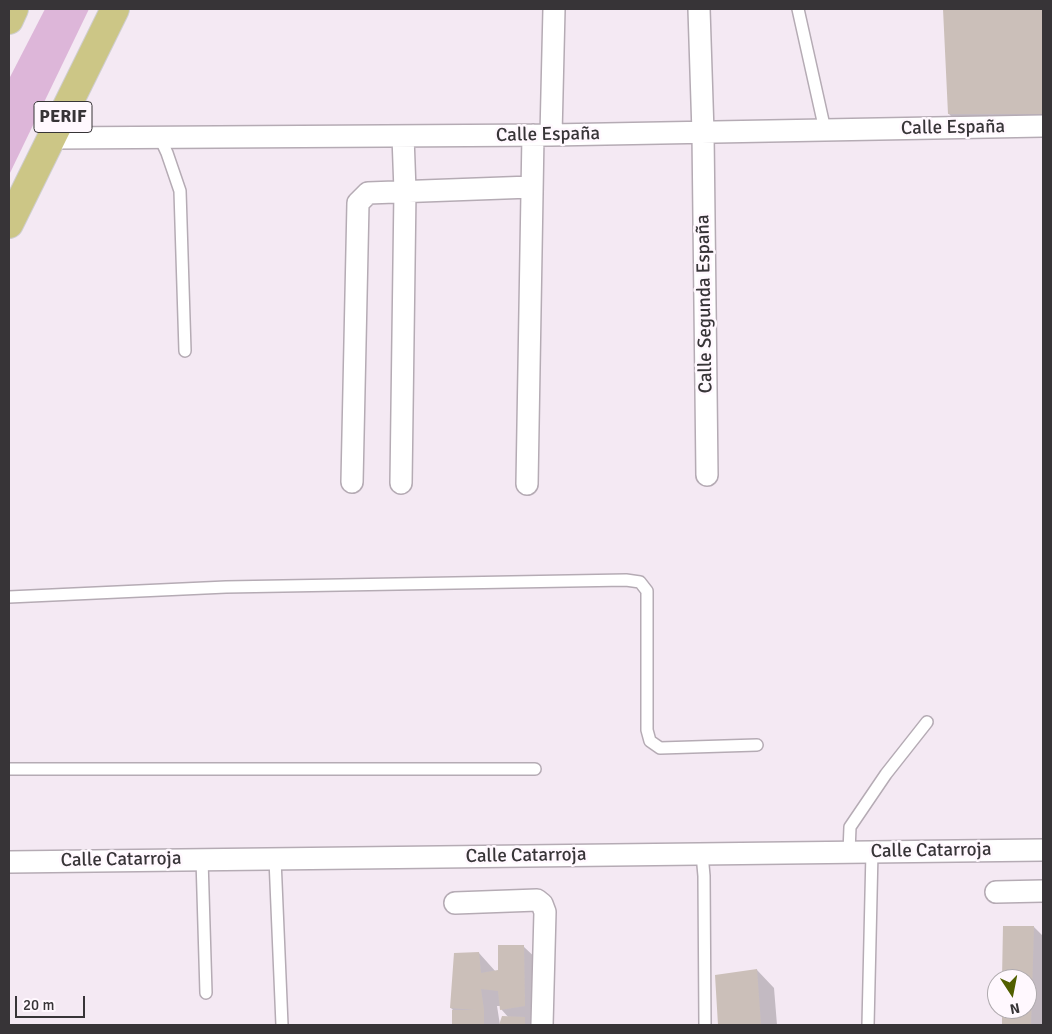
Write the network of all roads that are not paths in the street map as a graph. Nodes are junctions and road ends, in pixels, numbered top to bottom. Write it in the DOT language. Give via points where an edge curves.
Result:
graph roads {
  1 [pos="14,9"];
  2 [pos="115,9"];
  3 [pos="554,9"];
  4 [pos="699,9"];
  5 [pos="798,9"];
  6 [pos="9,20"];
  7 [pos="1043,126"];
  8 [pos="824,130"];
  9 [pos="703,133"];
  10 [pos="542,135"];
  11 [pos="403,136"];
  12 [pos="52,138"];
  13 [pos="160,138"];
  14 [pos="531,187"];
  15 [pos="405,191"];
  16 [pos="9,224"];
  17 [pos="185,351"];
  18 [pos="707,475"];
  19 [pos="352,482"];
  20 [pos="401,483"];
  21 [pos="528,484"];
  22 [pos="9,597"];
  23 [pos="928,722"];
  24 [pos="757,745"];
  25 [pos="9,769"];
  26 [pos="535,769"];
  27 [pos="1043,850"];
  28 [pos="850,852"];
  29 [pos="872,852"];
  30 [pos="702,854"];
  31 [pos="202,859"];
  32 [pos="275,859"];
  33 [pos="9,862"];
  34 [pos="1043,891"];
  35 [pos="996,892"];
  36 [pos="455,903"];
  37 [pos="206,993"];
  38 [pos="282,1025"];
  39 [pos="542,1025"];
  40 [pos="705,1025"];
  41 [pos="868,1025"];
  1 -- 6 [label="highway"];
  2 -- 12 [label="highway, PERIF"];
  3 -- 10 [label="street"];
  4 -- 9 [label="street, Calle Segunda España"];
  5 -- 8 [label="lane"];
  7 -- 8 [label="street, Calle España"];
  8 -- 9 [label="street, Calle España"];
  9 -- 10 [label="street, Calle España"];
  9 -- 18 [label="street, Calle Segunda España"];
  10 -- 11 [label="street, Calle España"];
  10 -- 14 [label="street"];
  11 -- 13 [label="street, Calle España"];
  11 -- 15 [label="street"];
  12 -- 13 [label="street, Calle España"];
  12 -- 16 [label="highway, PERIF"];
  13 -- 17 [label="lane" via="180,192"];
  14 -- 15 [label="street"];
  14 -- 21 [label="street"];
  15 -- 19 [label="street" via="368,193 358,203"];
  15 -- 20 [label="street"];
  22 -- 24 [label="lane" via="226,587 640,582 647,591 647,730 650,741 660,748"];
  23 -- 28 [label="lane" via="886,774 850,827"];
  25 -- 26 [label="lane"];
  27 -- 29 [label="street, Calle Catarroja"];
  28 -- 29 [label="street, Calle Catarroja"];
  28 -- 30 [label="street, Calle Catarroja"];
  29 -- 41 [label="lane"];
  30 -- 32 [label="street, Calle Catarroja"];
  30 -- 40 [label="lane"];
  31 -- 32 [label="street, Calle Catarroja"];
  31 -- 33 [label="street, Calle Catarroja"];
  31 -- 37 [label="lane"];
  32 -- 38 [label="lane"];
  34 -- 35 [label="street"];
  36 -- 39 [label="street" via="537,900 542,904 545,912"];
}
